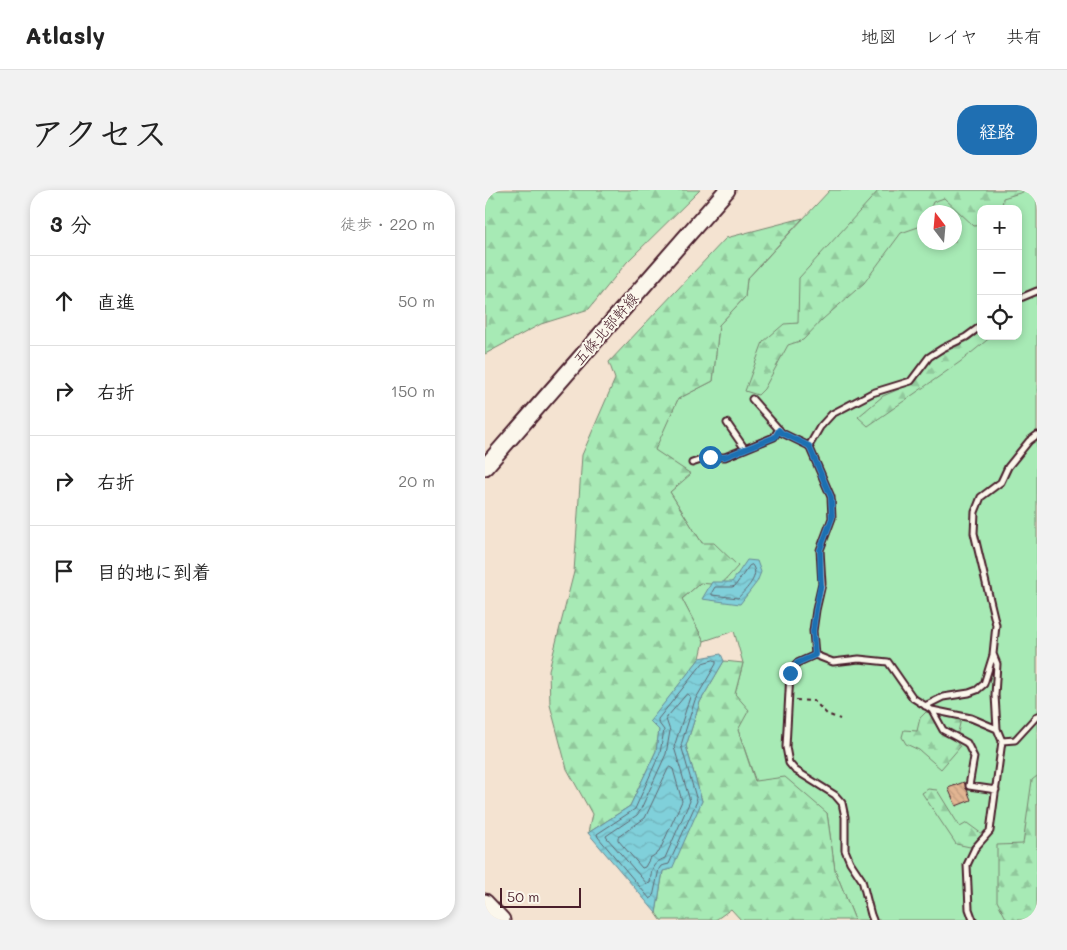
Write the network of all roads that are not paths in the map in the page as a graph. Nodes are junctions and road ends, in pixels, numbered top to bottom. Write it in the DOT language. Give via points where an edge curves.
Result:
graph roads {
  1 [pos="727,190"];
  2 [pos="1037,291"];
  3 [pos="1022,297"];
  4 [pos="977,329"];
  5 [pos="752,399"];
  6 [pos="727,423"];
  7 [pos="779,430"];
  8 [pos="1037,435"];
  9 [pos="809,446"];
  10 [pos="745,449"];
  11 [pos="692,463"];
  12 [pos="485,467"];
  13 [pos="993,654"];
  14 [pos="815,655"];
  15 [pos="925,706"];
  16 [pos="932,710"];
  17 [pos="1037,716"];
  18 [pos="997,729"];
  19 [pos="1002,742"];
  20 [pos="996,790"];
  21 [pos="485,902"];
  22 [pos="502,920"];
  23 [pos="873,920"];
  24 [pos="973,920"];
  1 -- 12 [label="street, 五條北部幹線"];
  2 -- 3 [label="lane"];
  4 -- 9 [label="lane" via="929,357 911,381 872,393 832,414 820,426"];
  5 -- 7 [label="lane"];
  6 -- 10 [label="lane"];
  7 -- 9 [label="lane"];
  7 -- 10 [label="lane" via="775,437"];
  8 -- 13 [label="lane" via="1008,467 1001,482 981,497 975,512 974,533 995,625"];
  9 -- 14 [label="lane" via="831,497 832,518 820,550 821,584 813,631"];
  10 -- 11 [label="lane" via="725,457 710,457"];
  13 -- 15 [label="lane" via="985,684 969,693 943,697"];
  13 -- 18 [label="lane" via="997,664"];
  14 -- 15 [label="lane" via="833,662 859,659 888,662 913,698"];
  14 -- 23 [label="lane" via="797,663 790,673 786,747 789,763 842,803 845,850 862,880"];
  15 -- 16 [label="lane"];
  16 -- 18 [label="lane" via="971,718"];
  16 -- 20 [label="lane" via="943,730 967,743 974,757 969,786"];
  17 -- 19 [label="lane" via="1015,740"];
  18 -- 19 [label="lane"];
  19 -- 20 [label="lane"];
  20 -- 24 [label="lane" via="990,831 975,848 967,865 969,909"];
  21 -- 22 [label="street"];
}
